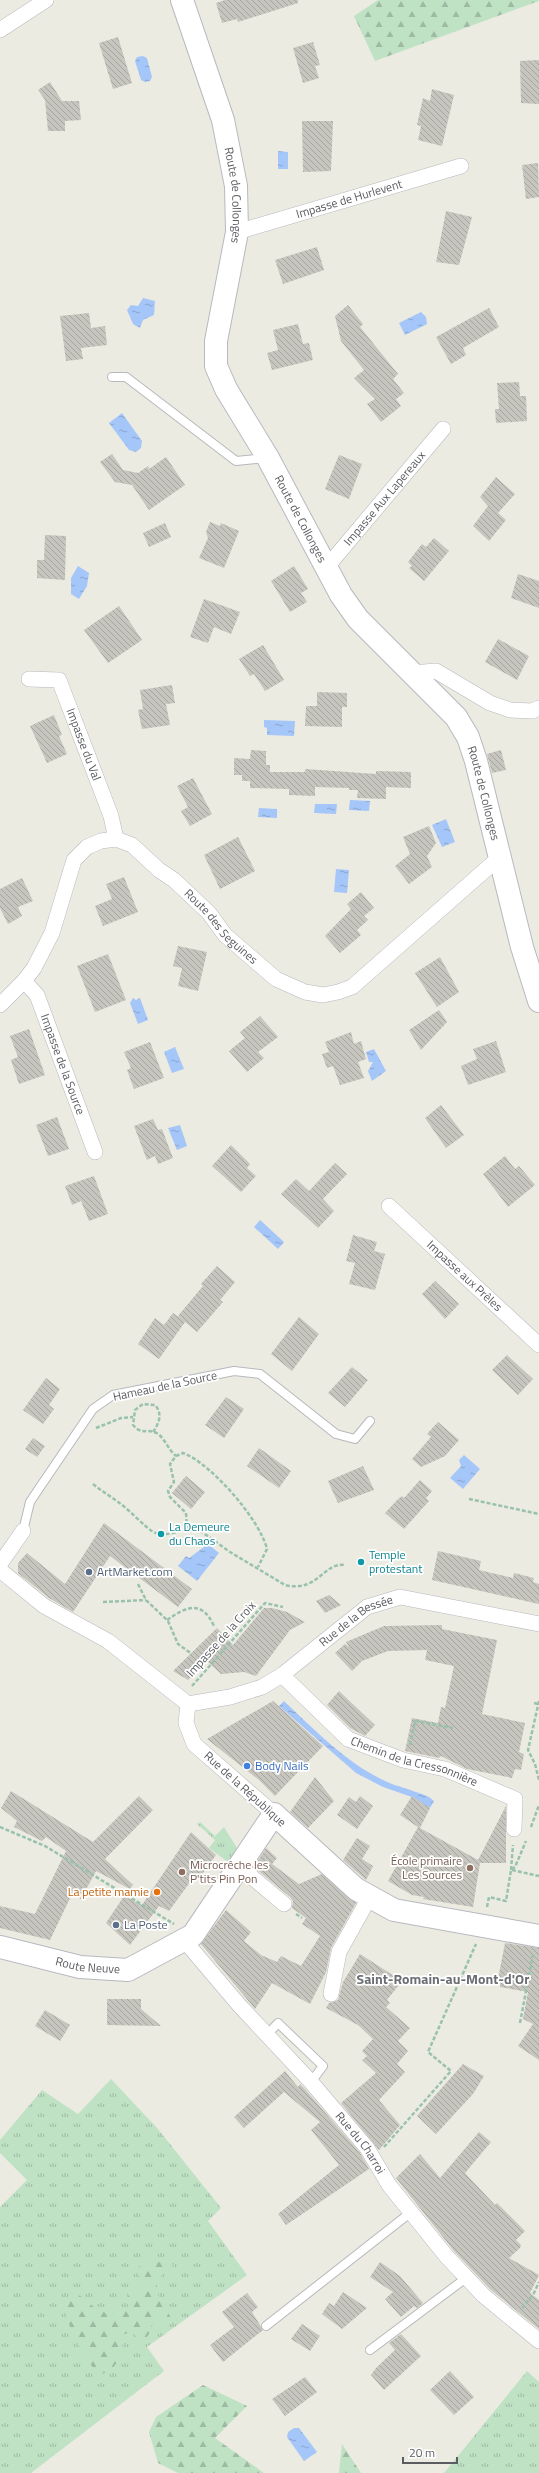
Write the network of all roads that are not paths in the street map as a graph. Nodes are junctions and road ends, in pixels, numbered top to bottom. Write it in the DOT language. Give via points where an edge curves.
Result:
graph roads {
  1 [pos="46,0"];
  2 [pos="182,0"];
  3 [pos="0,30"];
  4 [pos="461,166"];
  5 [pos="237,232"];
  6 [pos="112,378"];
  7 [pos="443,429"];
  8 [pos="268,458"];
  9 [pos="326,568"];
  10 [pos="412,673"];
  11 [pos="29,679"];
  12 [pos="539,708"];
  13 [pos="116,839"];
  14 [pos="500,857"];
  15 [pos="24,981"];
  16 [pos="539,1001"];
  17 [pos="0,1005"];
  18 [pos="96,1152"];
  19 [pos="389,1206"];
  20 [pos="539,1346"];
  21 [pos="370,1421"];
  22 [pos="23,1530"];
  23 [pos="0,1564"];
  24 [pos="0,1570"];
  25 [pos="539,1624"];
  26 [pos="282,1675"];
  27 [pos="188,1704"];
  28 [pos="274,1814"];
  29 [pos="514,1829"];
  30 [pos="240,1867"];
  31 [pos="369,1898"];
  32 [pos="284,1904"];
  33 [pos="537,1936"];
  34 [pos="189,1938"];
  35 [pos="0,1947"];
  36 [pos="332,1994"];
  37 [pos="410,2213"];
  38 [pos="466,2278"];
  39 [pos="266,2326"];
  40 [pos="539,2341"];
  41 [pos="370,2350"];
  1 -- 3 [label="street"];
  2 -- 5 [label="main road, Route de Collonges" via="223,120 236,186"];
  4 -- 5 [label="street, Impasse de Hurlevent"];
  5 -- 8 [label="main road, Route de Collonges" via="216,341 216,366 226,389"];
  6 -- 8 [label="lane" via="126,377 236,461"];
  7 -- 9 [label="street, Impasse Aux Lapereaux"];
  8 -- 9 [label="main road, Route de Collonges"];
  9 -- 10 [label="main road, Route de Collonges" via="358,619"];
  10 -- 12 [label="street" via="436,671 490,703 510,710 532,711"];
  10 -- 14 [label="main road, Route de Collonges" via="456,717 468,737"];
  11 -- 13 [label="street, Impasse du Val" via="59,680 111,816"];
  13 -- 14 [label="street, Route des Seguines" via="132,845 174,880 209,913 225,935 276,979 305,992 323,995 352,987"];
  13 -- 15 [label="street" via="101,841 87,847 74,860 52,933"];
  14 -- 16 [label="main road, Route de Collonges" via="522,947"];
  15 -- 17 [label="street"];
  15 -- 18 [label="street, Impasse de la Source" via="37,995"];
  19 -- 20 [label="street, Impasse aux Prêles"];
  21 -- 22 [label="lane, Hameau de la Source" via="355,1439 336,1434 260,1374 234,1371 113,1395 93,1409 30,1502"];
  22 -- 23 [label="street, Hameau de la Source"];
  24 -- 27 [label="street" via="44,1606 108,1641"];
  25 -- 26 [label="street, Rue de la Bessée" via="400,1597 367,1607"];
  26 -- 27 [label="street, Rue de la Bessée" via="262,1688 230,1697"];
  26 -- 29 [label="street, Chemin de la Cressonnière" via="348,1739 403,1760 445,1769 515,1799"];
  27 -- 28 [label="street, Rue de la République" via="186,1723 191,1740"];
  28 -- 30 [label="main road"];
  28 -- 31 [label="main road, Rue de la République"];
  30 -- 32 [label="street"];
  30 -- 34 [label="main road"];
  31 -- 33 [label="main road, Rue de la République" via="394,1910"];
  31 -- 36 [label="street" via="339,1952"];
  34 -- 35 [label="main road, Route Neuve" via="128,1970 80,1967"];
  34 -- 37 [label="street, Rue du Charroi" via="267,2036 375,2158 389,2186"];
  37 -- 38 [label="street, Rue du Charroi"];
  37 -- 39 [label="lane"];
  38 -- 40 [label="street, Rue du Charroi"];
  38 -- 41 [label="lane"];
}
